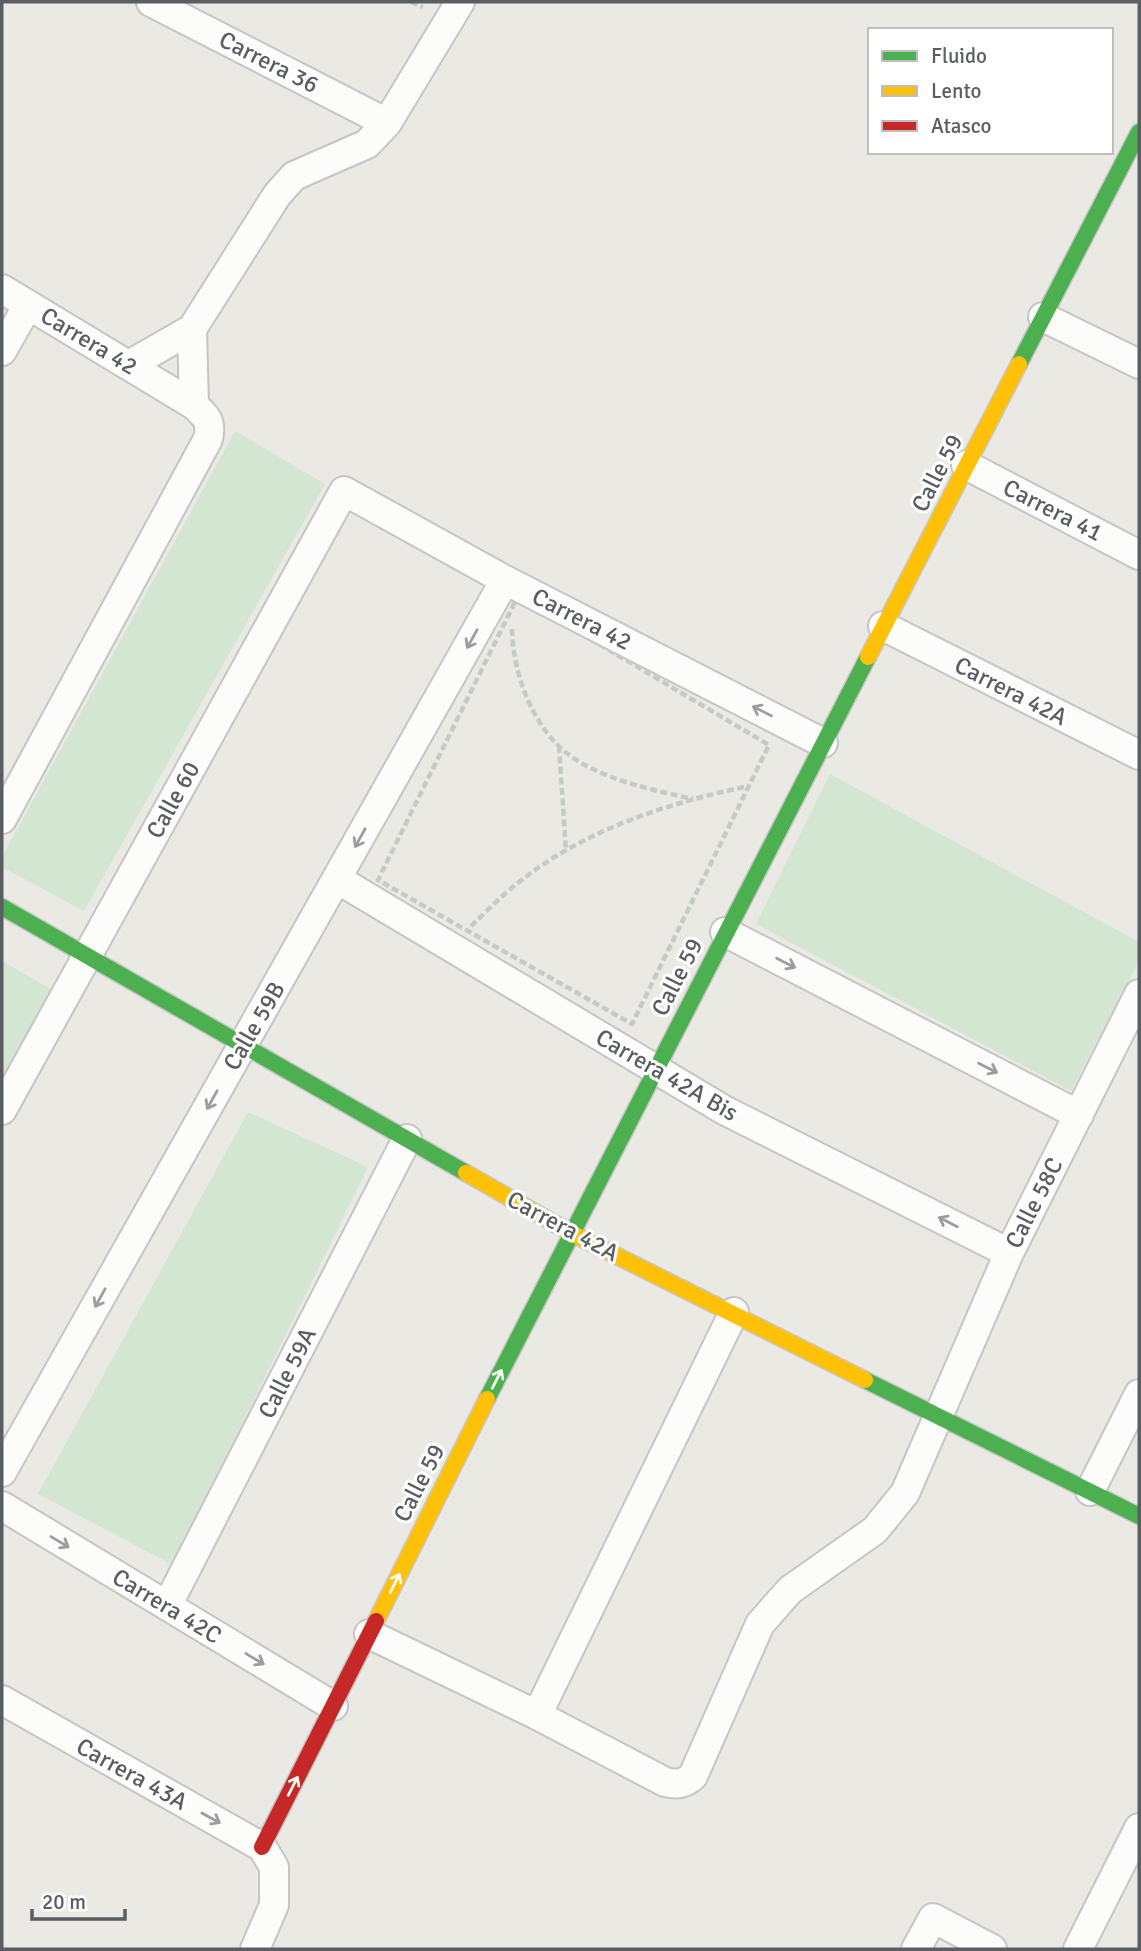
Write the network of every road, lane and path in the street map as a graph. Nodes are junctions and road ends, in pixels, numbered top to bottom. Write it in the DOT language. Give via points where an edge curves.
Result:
graph roads {
  1 [pos="150,2"];
  2 [pos="460,2"];
  3 [pos="387,123"];
  4 [pos="1139,132"];
  5 [pos="1130,174"];
  6 [pos="2,289"];
  7 [pos="28,305"];
  8 [pos="1043,317"];
  9 [pos="192,329"];
  10 [pos="2,351"];
  11 [pos="1139,364"];
  12 [pos="129,365"];
  13 [pos="202,412"];
  14 [pos="967,465"];
  15 [pos="344,491"];
  16 [pos="1139,555"];
  17 [pos="505,580"];
  18 [pos="511,607"];
  19 [pos="883,626"];
  20 [pos="823,743"];
  21 [pos="559,745"];
  22 [pos="1139,755"];
  23 [pos="749,786"];
  24 [pos="694,799"];
  25 [pos="2,819"];
  26 [pos="566,851"];
  27 [pos="337,879"];
  28 [pos="2,907"];
  29 [pos="468,929"];
  30 [pos="725,932"];
  31 [pos="87,956"];
  32 [pos="1139,994"];
  33 [pos="243,1045"];
  34 [pos="655,1069"];
  35 [pos="2,1110"];
  36 [pos="1079,1115"];
  37 [pos="407,1139"];
  38 [pos="571,1233"];
  39 [pos="1009,1253"];
  40 [pos="734,1312"];
  41 [pos="1139,1394"];
  42 [pos="939,1416"];
  43 [pos="2,1472"];
  44 [pos="1090,1491"];
  45 [pos="2,1506"];
  46 [pos="1139,1516"];
  47 [pos="167,1606"];
  48 [pos="369,1634"];
  49 [pos="2,1700"];
  50 [pos="333,1706"];
  51 [pos="537,1715"];
  52 [pos="1139,1828"];
  53 [pos="262,1847"];
  54 [pos="255,1949"];
  55 [pos="916,1949"];
  56 [pos="992,1949"];
  57 [pos="1078,1949"];
  1 -- 3 [label="street, Carrera 36"];
  2 -- 3 [label="street"];
  3 -- 9 [label="street" via="367,144 294,177 277,195"];
  4 -- 5 [label="street, Calle 59"];
  5 -- 8 [label="street, Calle 59"];
  6 -- 7 [label="street, Carrera 42"];
  7 -- 10 [label="street"];
  7 -- 12 [label="street, Carrera 42"];
  8 -- 11 [label="street"];
  8 -- 14 [label="street, Calle 59"];
  9 -- 12 [label="street"];
  9 -- 13 [label="street"];
  12 -- 13 [label="street, Carrera 42"];
  13 -- 25 [label="street" via="211,428 208,439"];
  14 -- 16 [label="street, Carrera 41"];
  14 -- 19 [label="street, Calle 59"];
  15 -- 17 [label="street, Carrera 42"];
  15 -- 31 [label="street, Calle 60"];
  20 -- 17 [label="street, Carrera 42, one-way"];
  17 -- 27 [label="street, Calle 59B, one-way"];
  18 -- 21 [label="path" via="513,652 526,695 542,726"];
  18 -- 23 [label="path" via="518,596 769,745"];
  18 -- 29 [label="path" via="378,880"];
  19 -- 20 [label="street, Calle 59"];
  19 -- 22 [label="street, Carrera 42A"];
  20 -- 30 [label="street, Calle 59"];
  21 -- 24 [label="path" via="588,766 614,777"];
  21 -- 26 [label="path"];
  23 -- 24 [label="path"];
  23 -- 29 [label="path" via="632,1024"];
  24 -- 26 [label="path" via="599,833"];
  26 -- 29 [label="path" via="517,883"];
  27 -- 33 [label="street, Calle 59B"];
  27 -- 34 [label="street, Carrera 42A Bis"];
  28 -- 31 [label="street, Carrera 42A"];
  30 -- 34 [label="street, Calle 59"];
  30 -- 36 [label="street, one-way"];
  31 -- 33 [label="street, Carrera 42A"];
  31 -- 35 [label="street, Calle 60"];
  32 -- 36 [label="street, Calle 58C"];
  33 -- 37 [label="street, Carrera 42A"];
  33 -- 43 [label="street, Calle 59B, one-way"];
  34 -- 38 [label="street, Calle 59"];
  39 -- 34 [label="street, Carrera 42A Bis, one-way" via="724,1110"];
  36 -- 39 [label="street, Calle 58C"];
  37 -- 38 [label="street, Carrera 42A"];
  37 -- 47 [label="street, Calle 59A"];
  38 -- 40 [label="street, Carrera 42A"];
  48 -- 38 [label="street, Calle 59, one-way"];
  39 -- 42 [label="street, Calle 58C"];
  40 -- 42 [label="street, Carrera 42A"];
  40 -- 51 [label="street"];
  41 -- 44 [label="street"];
  42 -- 44 [label="street, Carrera 42A"];
  42 -- 51 [label="street, Calle 58C" via="905,1493 887,1518 790,1590 760,1624 693,1776 680,1784 665,1782"];
  44 -- 46 [label="street, Carrera 42A"];
  45 -- 47 [label="street, Carrera 42C, one-way"];
  47 -- 50 [label="street, Carrera 42C, one-way"];
  48 -- 50 [label="street, Calle 59"];
  48 -- 51 [label="street"];
  49 -- 53 [label="street, Carrera 43A, one-way"];
  53 -- 50 [label="street, Calle 59, one-way"];
  52 -- 57 [label="street"];
  53 -- 54 [label="street" via="274,1867 274,1905"];
  55 -- 56 [label="street" via="933,1918"];
}
